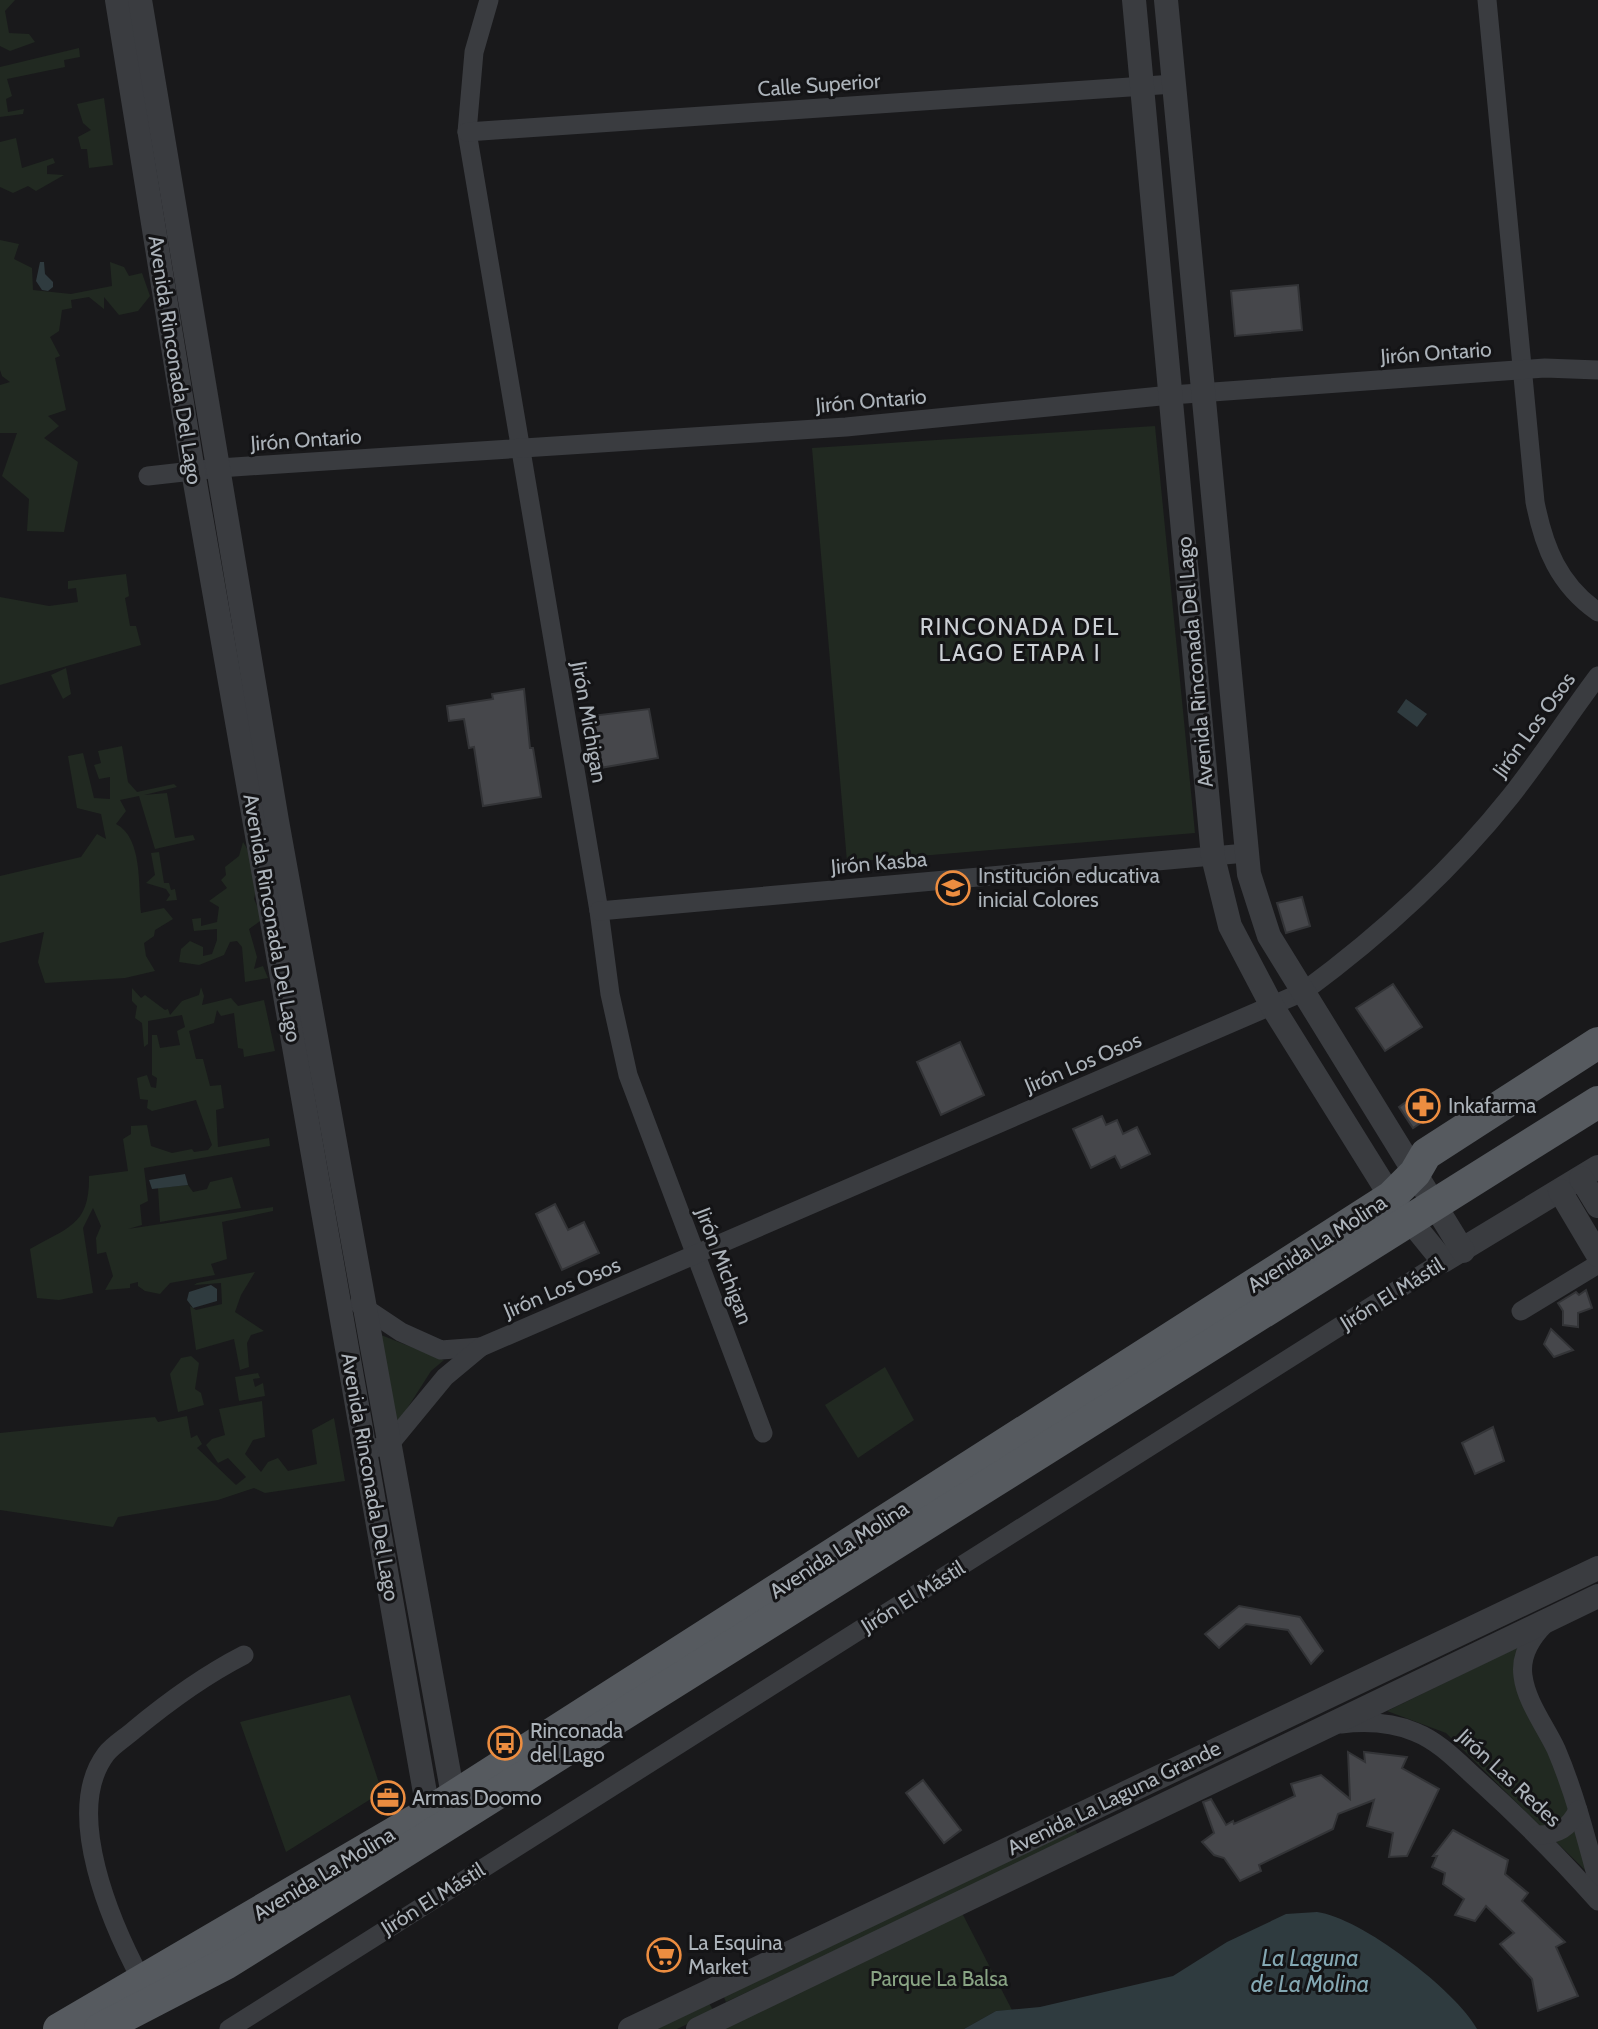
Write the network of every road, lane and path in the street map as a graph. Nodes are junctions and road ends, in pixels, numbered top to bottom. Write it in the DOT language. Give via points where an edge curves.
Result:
graph roads {
  1 [pos="117,0"];
  2 [pos="140,0"];
  3 [pos="489,0"];
  4 [pos="1134,0"];
  5 [pos="1166,0"];
  6 [pos="1487,0"];
  7 [pos="1174,84"];
  8 [pos="1141,87"];
  9 [pos="467,132"];
  10 [pos="1521,370"];
  11 [pos="1598,370"];
  12 [pos="1202,394"];
  13 [pos="1171,395"];
  14 [pos="519,449"];
  15 [pos="219,468"];
  16 [pos="192,471"];
  17 [pos="148,476"];
  18 [pos="1598,612"];
  19 [pos="1598,676"];
  20 [pos="1246,853"];
  21 [pos="1213,857"];
  22 [pos="599,911"];
  23 [pos="1303,992"];
  24 [pos="1272,1006"];
  25 [pos="1598,1043"];
  26 [pos="1598,1102"];
  27 [pos="1590,1172"];
  28 [pos="1415,1173"];
  29 [pos="1560,1191"];
  30 [pos="1434,1204"];
  31 [pos="1598,1206"];
  32 [pos="1399,1209"];
  33 [pos="697,1255"];
  34 [pos="1598,1255"];
  35 [pos="1453,1256"];
  36 [pos="1598,1264"];
  37 [pos="340,1300"];
  38 [pos="364,1304"];
  39 [pos="1521,1311"];
  40 [pos="481,1347"];
  41 [pos="763,1433"];
  42 [pos="389,1445"];
  43 [pos="365,1450"];
  44 [pos="942,1514"];
  45 [pos="812,1568"];
  46 [pos="1598,1568"];
  47 [pos="1598,1596"];
  48 [pos="406,1615"];
  49 [pos="1549,1620"];
  50 [pos="244,1655"];
  51 [pos="1271,1723"];
  52 [pos="1327,1727"];
  53 [pos="1281,1748"];
  54 [pos="1578,1810"];
  55 [pos="442,1816"];
  56 [pos="1077,1816"];
  57 [pos="1538,1835"];
  58 [pos="1089,1841"];
  59 [pos="1598,1882"];
  60 [pos="1598,1901"];
  61 [pos="142,1981"];
  62 [pos="59,2029"];
  63 [pos="100,2029"];
  64 [pos="229,2029"];
  65 [pos="630,2029"];
  66 [pos="698,2029"];
  1 -- 16 [label="street, Avenida Rinconada Del Lago"];
  2 -- 15 [label="street, Avenida Rinconada Del Lago"];
  3 -- 9 [label="street, Jirón Michigan" via="474,52"];
  4 -- 8 [label="street, Avenida Rinconada Del Lago"];
  5 -- 7 [label="street, Avenida Rinconada Del Lago"];
  6 -- 10 [label="street"];
  7 -- 8 [label="street, Calle Superior"];
  7 -- 12 [label="street, Avenida Rinconada Del Lago"];
  8 -- 9 [label="street, Calle Superior"];
  8 -- 13 [label="street, Avenida Rinconada Del Lago"];
  9 -- 14 [label="street, Jirón Michigan"];
  10 -- 11 [label="street, Jirón Ontario"];
  10 -- 12 [label="street, Jirón Ontario"];
  10 -- 18 [label="street" via="1535,502 1544,541 1566,583"];
  12 -- 13 [label="street, Jirón Ontario"];
  12 -- 20 [label="street, Avenida Rinconada Del Lago"];
  13 -- 14 [label="street, Jirón Ontario" via="846,428"];
  13 -- 21 [label="street, Avenida Rinconada Del Lago"];
  14 -- 15 [label="street, Jirón Ontario"];
  14 -- 22 [label="street, Jirón Michigan"];
  15 -- 16 [label="street, Jirón Ontario"];
  15 -- 38 [label="street, Avenida Rinconada Del Lago"];
  16 -- 17 [label="street, Jirón Ontario"];
  16 -- 37 [label="street, Avenida Rinconada Del Lago"];
  19 -- 23 [label="street, Jirón Los Osos" via="1531,770 1471,842 1369,941"];
  20 -- 21 [label="street, Jirón Kasba"];
  20 -- 23 [label="street, Avenida Rinconada Del Lago" via="1248,874 1269,936"];
  21 -- 22 [label="street, Jirón Kasba"];
  21 -- 24 [label="street, Avenida Rinconada Del Lago" via="1230,926"];
  22 -- 33 [label="street, Jirón Michigan" via="610,994 628,1075"];
  23 -- 24 [label="street, Jirón Los Osos"];
  23 -- 28 [label="street, Avenida Rinconada Del Lago"];
  24 -- 32 [label="street, Avenida Rinconada Del Lago"];
  24 -- 33 [label="street, Jirón Los Osos"];
  25 -- 28 [label="main road, Avenida La Molina" via="1426,1154"];
  26 -- 30 [label="main road, Avenida La Molina"];
  27 -- 29 [label="street, Jirón El Mástil"];
  27 -- 31 [label="street"];
  28 -- 30 [label="street, Avenida Rinconada Del Lago"];
  28 -- 32 [label="main road, Avenida La Molina"];
  29 -- 34 [label="street"];
  29 -- 35 [label="street, Jirón El Mástil"];
  30 -- 32 [label="main road, Avenida La Molina"];
  30 -- 35 [label="street, Avenida Rinconada Del Lago"];
  32 -- 35 [label="street, Avenida Rinconada Del Lago"];
  32 -- 44 [label="main road, Avenida La Molina"];
  32 -- 45 [label="main road, Avenida La Molina"];
  33 -- 40 [label="street, Jirón Los Osos"];
  33 -- 41 [label="street, Jirón Michigan"];
  35 -- 64 [label="street, Jirón El Mástil"];
  36 -- 39 [label="street"];
  37 -- 38 [label="street, Jirón Los Osos"];
  37 -- 43 [label="street, Avenida Rinconada Del Lago"];
  38 -- 40 [label="street, Jirón Los Osos" via="425,1344 442,1350"];
  38 -- 42 [label="street, Avenida Rinconada Del Lago"];
  40 -- 42 [label="street, Jirón Los Osos" via="445,1377"];
  42 -- 43 [label="street"];
  42 -- 48 [label="street, Avenida Rinconada Del Lago"];
  43 -- 48 [label="street, Avenida Rinconada Del Lago"];
  44 -- 45 [label="main road"];
  44 -- 55 [label="main road, Avenida La Molina"];
  45 -- 55 [label="main road, Avenida La Molina"];
  46 -- 51 [label="street, Avenida La Laguna Grande"];
  47 -- 49 [label="street, Avenida La Laguna Grande"];
  48 -- 55 [label="street, Avenida Rinconada Del Lago"];
  49 -- 52 [label="street, Avenida La Laguna Grande"];
  49 -- 54 [label="street, Jirón Las Redes" via="1524,1654 1523,1676"];
  50 -- 61 [label="street" via="176,1695 107,1753 94,1778 88,1806 90,1836 117,1927"];
  51 -- 53 [label="street"];
  51 -- 56 [label="street, Avenida La Laguna Grande"];
  52 -- 53 [label="street, Avenida La Laguna Grande"];
  52 -- 57 [label="street, Jirón Las Redes" via="1363,1721 1415,1732 1438,1744"];
  53 -- 58 [label="street, Avenida La Laguna Grande"];
  54 -- 57 [label="street" via="1562,1830"];
  54 -- 59 [label="street, Jirón Las Redes"];
  55 -- 61 [label="main road, Avenida La Molina"];
  55 -- 63 [label="main road, Avenida La Molina" via="227,1963"];
  56 -- 58 [label="street"];
  56 -- 65 [label="street, Avenida La Laguna Grande"];
  57 -- 60 [label="street, Jirón Las Redes"];
  58 -- 66 [label="street, Avenida La Laguna Grande"];
  61 -- 62 [label="main road, Avenida La Molina"];
}
